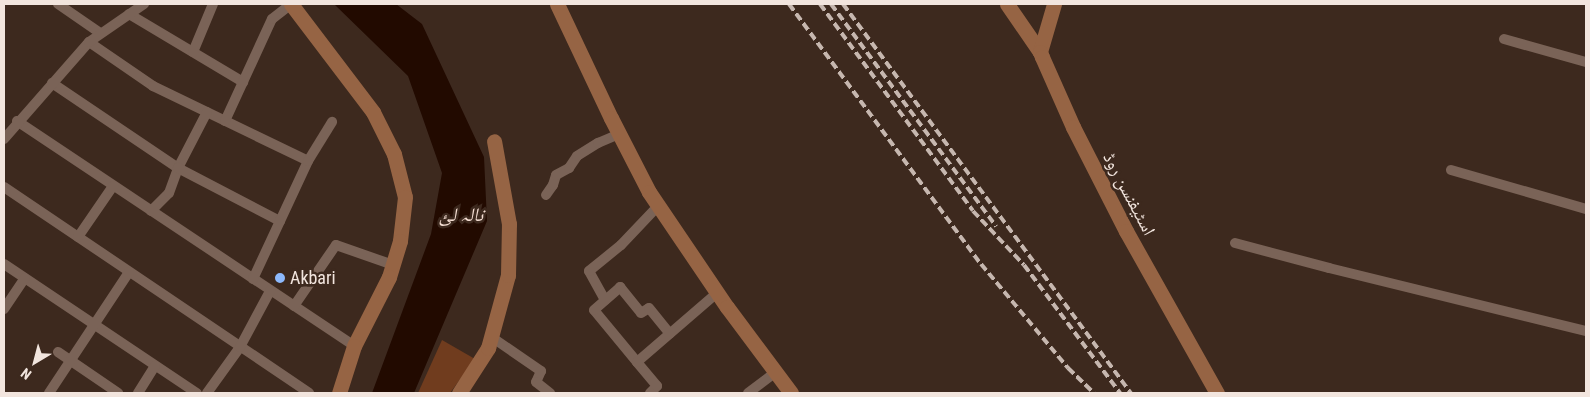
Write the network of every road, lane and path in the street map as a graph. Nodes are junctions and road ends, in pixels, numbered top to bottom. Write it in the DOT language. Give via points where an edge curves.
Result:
graph roads {
  1 [pos="58,4"];
  2 [pos="144,4"];
  3 [pos="213,4"];
  4 [pos="291,4"];
  5 [pos="557,4"];
  6 [pos="1006,4"];
  7 [pos="1054,4"];
  8 [pos="70,7"];
  9 [pos="129,14"];
  10 [pos="100,33"];
  11 [pos="1504,39"];
  12 [pos="89,42"];
  13 [pos="193,52"];
  14 [pos="1040,52"];
  15 [pos="1586,62"];
  16 [pos="243,82"];
  17 [pos="52,83"];
  18 [pos="207,112"];
  19 [pos="17,121"];
  20 [pos="225,121"];
  21 [pos="332,122"];
  22 [pos="619,134"];
  23 [pos="4,139"];
  24 [pos="494,141"];
  25 [pos="308,161"];
  26 [pos="178,168"];
  27 [pos="1451,170"];
  28 [pos="113,186"];
  29 [pos="4,187"];
  30 [pos="546,195"];
  31 [pos="659,205"];
  32 [pos="1586,209"];
  33 [pos="150,211"];
  34 [pos="280,221"];
  35 [pos="78,237"];
  36 [pos="1235,243"];
  37 [pos="4,264"];
  38 [pos="393,265"];
  39 [pos="129,272"];
  40 [pos="24,278"];
  41 [pos="253,279"];
  42 [pos="270,290"];
  43 [pos="717,293"];
  44 [pos="605,300"];
  45 [pos="294,306"];
  46 [pos="4,309"];
  47 [pos="94,326"];
  48 [pos="1586,331"];
  49 [pos="670,334"];
  50 [pos="490,336"];
  51 [pos="354,346"];
  52 [pos="240,347"];
  53 [pos="58,352"];
  54 [pos="71,360"];
  55 [pos="637,362"];
  56 [pos="155,366"];
  57 [pos="774,373"];
  58 [pos="49,393"];
  59 [pos="118,393"];
  60 [pos="138,393"];
  61 [pos="196,393"];
  62 [pos="207,393"];
  63 [pos="309,393"];
  64 [pos="339,393"];
  65 [pos="459,393"];
  66 [pos="550,393"];
  67 [pos="650,393"];
  68 [pos="748,393"];
  69 [pos="791,393"];
  70 [pos="1216,393"];
  1 -- 8 [label="street"];
  2 -- 9 [label="street"];
  3 -- 13 [label="street"];
  4 -- 16 [label="street" via="272,19"];
  4 -- 38 [label="street" via="373,112 394,154 405,197 400,241"];
  5 -- 22 [label="street"];
  6 -- 14 [label="street, اسٹیفنسن روڈ"];
  7 -- 14 [label="street"];
  8 -- 10 [label="street"];
  9 -- 10 [label="street"];
  9 -- 13 [label="street"];
  10 -- 12 [label="street"];
  11 -- 15 [label="street"];
  12 -- 17 [label="street"];
  12 -- 18 [label="street" via="153,86"];
  13 -- 16 [label="street"];
  14 -- 70 [label="street, اسٹیفنسن روڈ" via="1073,127 1126,231"];
  16 -- 20 [label="street"];
  17 -- 19 [label="street"];
  17 -- 26 [label="street"];
  18 -- 20 [label="street"];
  18 -- 26 [label="street"];
  19 -- 23 [label="street"];
  19 -- 28 [label="street"];
  20 -- 25 [label="street"];
  21 -- 25 [label="street"];
  22 -- 30 [label="street" via="577,156 569,168 556,175"];
  22 -- 31 [label="street"];
  24 -- 50 [label="street" via="509,224 508,275"];
  25 -- 34 [label="street"];
  26 -- 33 [label="street" via="169,193"];
  26 -- 34 [label="street"];
  27 -- 32 [label="street"];
  28 -- 33 [label="street"];
  28 -- 35 [label="street"];
  29 -- 35 [label="street"];
  31 -- 43 [label="street"];
  31 -- 44 [label="street" via="621,245 589,271"];
  33 -- 41 [label="street"];
  34 -- 41 [label="street"];
  35 -- 39 [label="street"];
  36 -- 48 [label="street"];
  37 -- 40 [label="street"];
  38 -- 45 [label="street" via="336,245"];
  38 -- 51 [label="street"];
  39 -- 47 [label="street"];
  39 -- 52 [label="street"];
  40 -- 46 [label="street"];
  40 -- 47 [label="street"];
  41 -- 42 [label="street"];
  42 -- 45 [label="street"];
  42 -- 52 [label="street"];
  43 -- 49 [label="street"];
  43 -- 57 [label="street"];
  44 -- 49 [label="street" via="620,287 641,313 648,308"];
  44 -- 55 [label="street" via="594,310"];
  45 -- 51 [label="street"];
  47 -- 54 [label="street"];
  47 -- 56 [label="street"];
  49 -- 55 [label="street"];
  50 -- 65 [label="street" via="488,348"];
  50 -- 66 [label="street" via="541,371 536,382"];
  51 -- 64 [label="street"];
  52 -- 62 [label="street"];
  52 -- 63 [label="street"];
  53 -- 54 [label="street"];
  54 -- 58 [label="street"];
  54 -- 59 [label="street"];
  55 -- 67 [label="street" via="657,386"];
  56 -- 60 [label="street"];
  56 -- 61 [label="street"];
  57 -- 68 [label="street"];
  57 -- 69 [label="street"];
}
